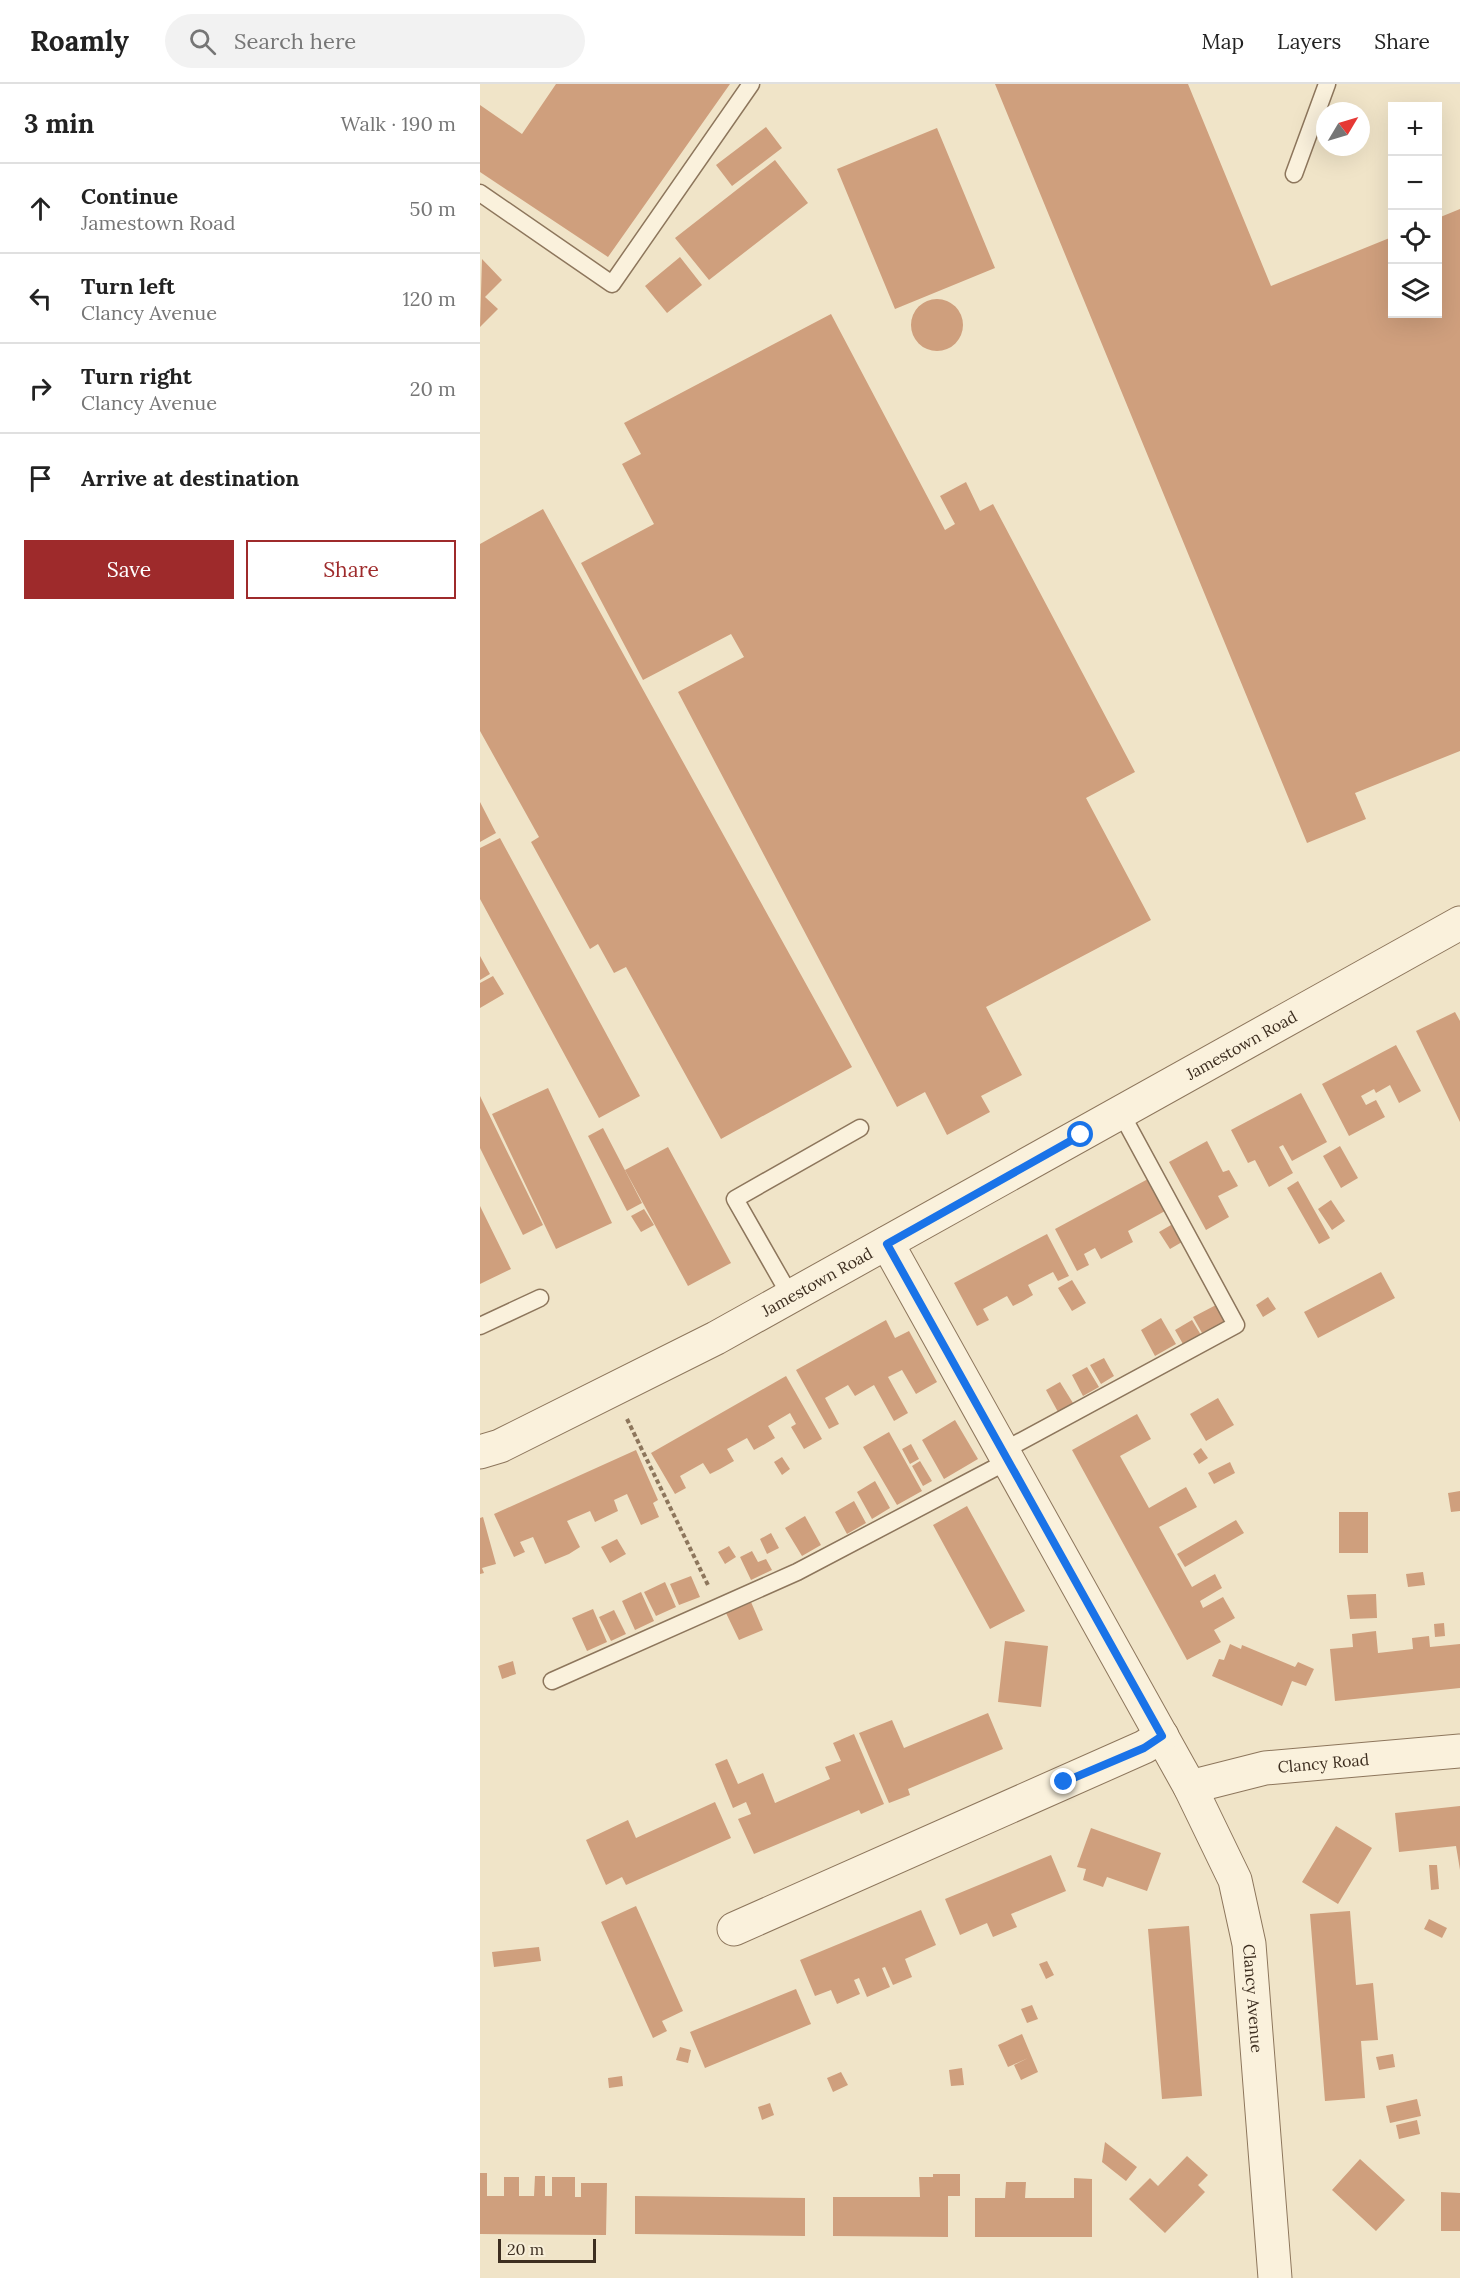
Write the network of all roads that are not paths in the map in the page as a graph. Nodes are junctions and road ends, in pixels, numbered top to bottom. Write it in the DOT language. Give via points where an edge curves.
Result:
graph roads {
  1 [pos="751,84"];
  2 [pos="1327,84"];
  3 [pos="1294,174"];
  4 [pos="480,193"];
  5 [pos="1460,923"];
  6 [pos="1121,1113"];
  7 [pos="860,1128"];
  8 [pos="887,1244"];
  9 [pos="791,1297"];
  10 [pos="540,1299"];
  11 [pos="480,1326"];
  12 [pos="480,1452"];
  13 [pos="1006,1456"];
  14 [pos="552,1681"];
  15 [pos="1162,1736"];
  16 [pos="1460,1751"];
  17 [pos="1190,1787"];
  18 [pos="734,1929"];
  19 [pos="1275,2278"];
  1 -- 4 [label="lane" via="612,284"];
  2 -- 3 [label="lane"];
  5 -- 6 [label="street, Jamestown Road"];
  6 -- 8 [label="street, Jamestown Road"];
  6 -- 13 [label="lane" via="1236,1325"];
  7 -- 9 [label="lane" via="735,1199"];
  8 -- 9 [label="street, Jamestown Road"];
  8 -- 13 [label="street, Clancy Avenue"];
  9 -- 12 [label="street, Jamestown Road" via="613,1390 500,1446"];
  10 -- 11 [label="lane"];
  13 -- 14 [label="lane" via="797,1572"];
  13 -- 15 [label="street, Clancy Avenue"];
  15 -- 17 [label="street, Clancy Avenue"];
  15 -- 18 [label="street" via="1144,1748"];
  16 -- 17 [label="street, Clancy Road" via="1265,1768"];
  17 -- 19 [label="street, Clancy Avenue" via="1235,1880 1249,1944"];
}
